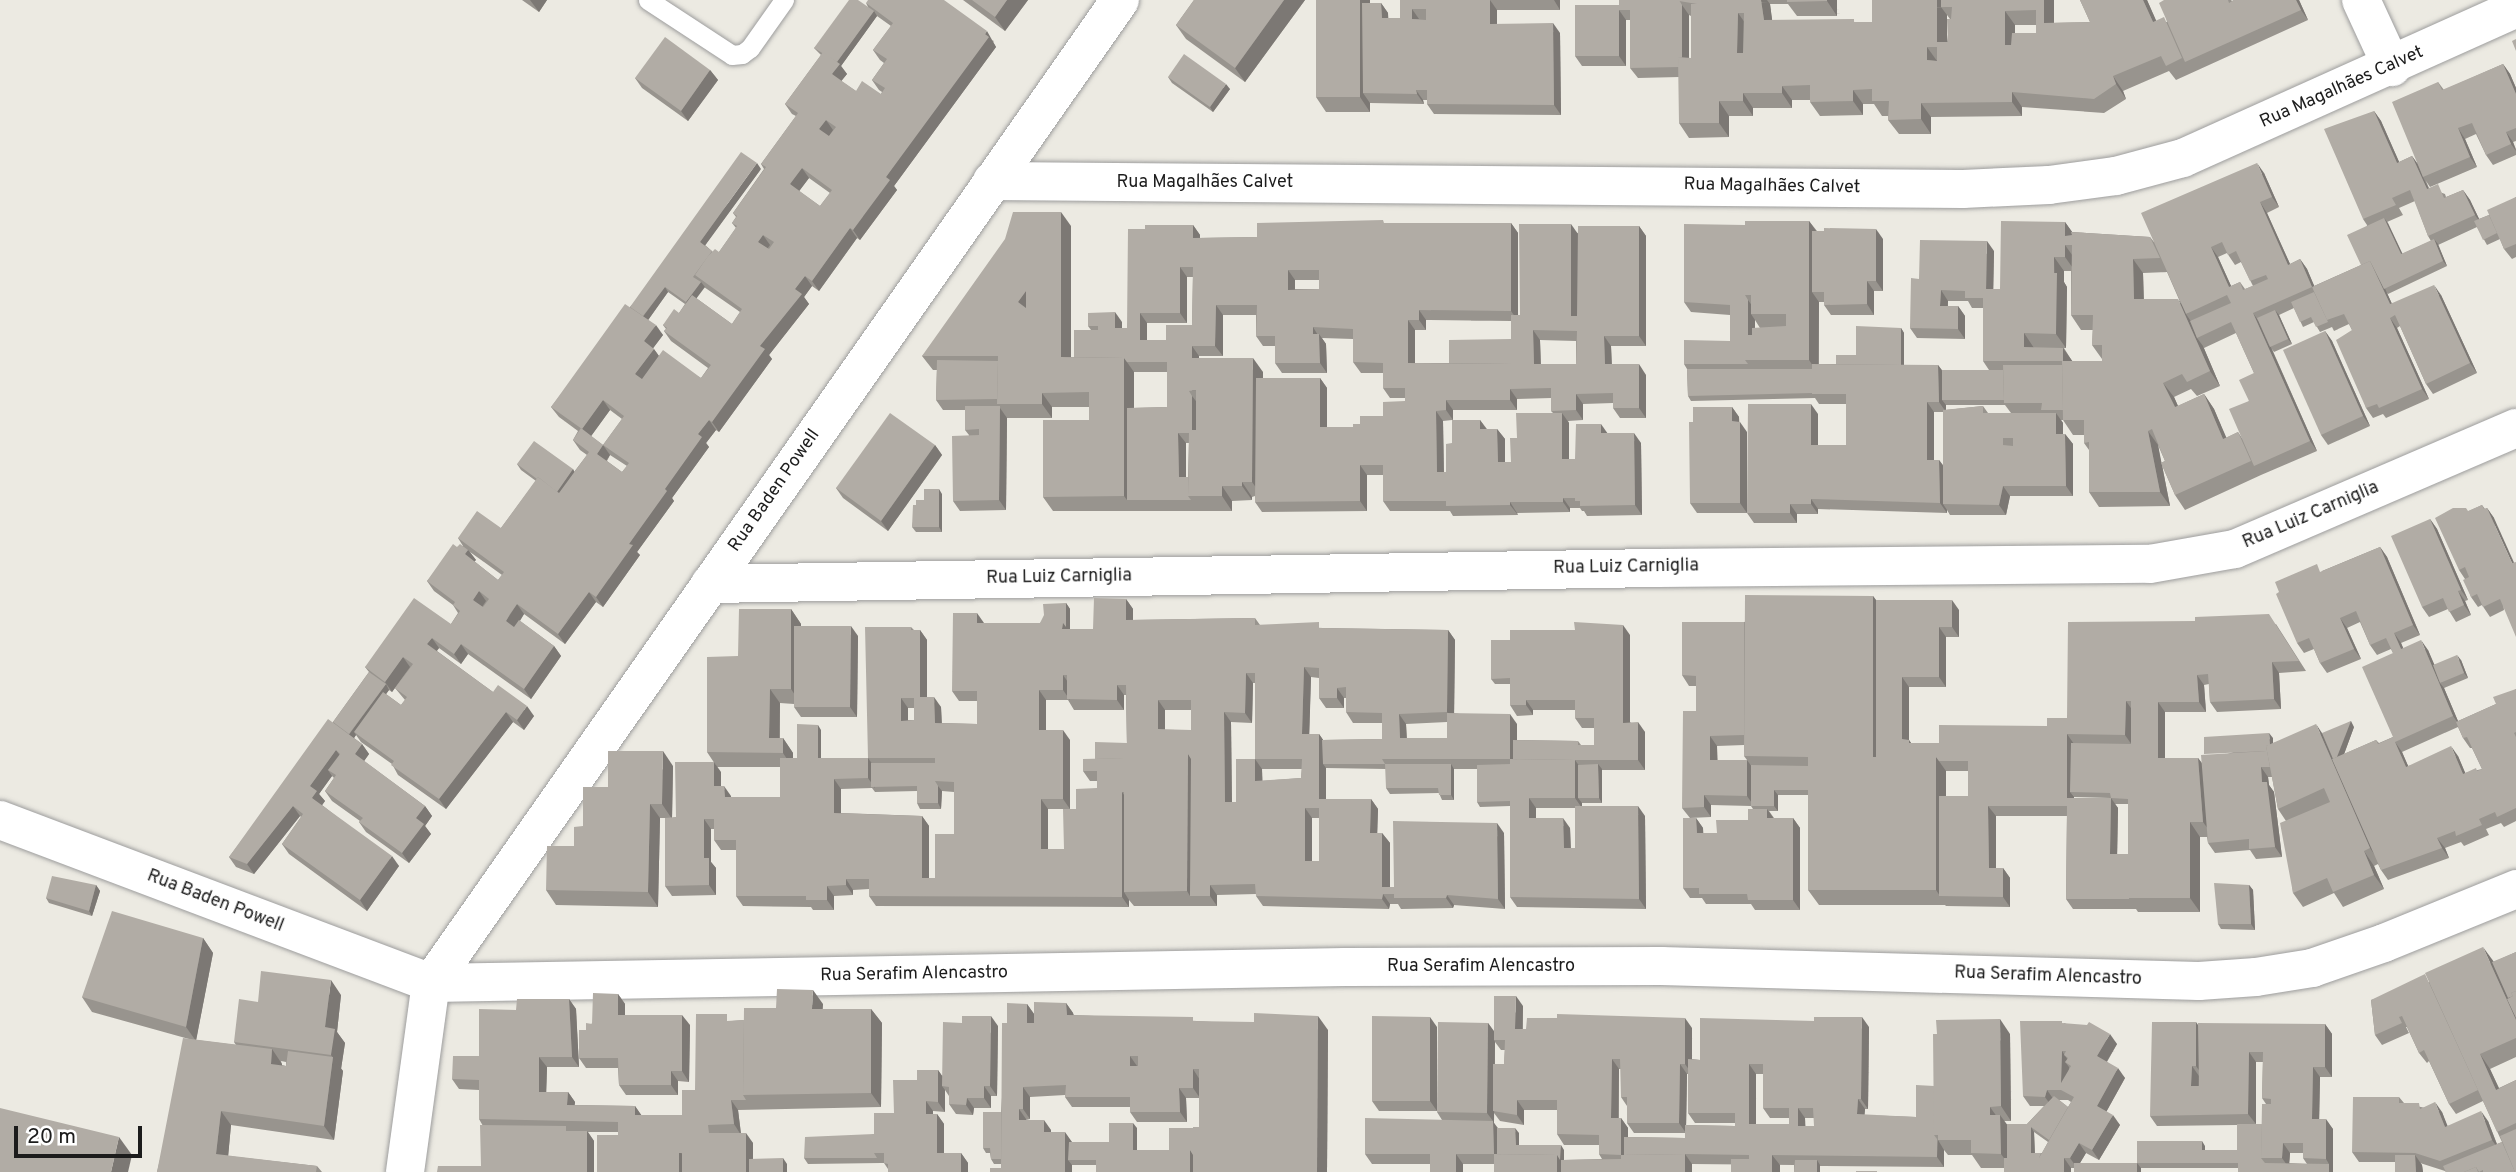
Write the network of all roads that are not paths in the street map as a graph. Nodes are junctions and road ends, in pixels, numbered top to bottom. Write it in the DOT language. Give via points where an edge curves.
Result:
graph roads {
  1 [pos="648,0"];
  2 [pos="784,0"];
  3 [pos="1120,0"];
  4 [pos="2361,0"];
  5 [pos="2516,8"];
  6 [pos="2392,67"];
  7 [pos="992,181"];
  8 [pos="2516,428"];
  9 [pos="710,584"];
  10 [pos="0,820"];
  11 [pos="2516,889"];
  12 [pos="431,983"];
  13 [pos="405,1172"];
  1 -- 2 [label="lane" via="732,55 750,48"];
  3 -- 7 [label="street, Rua Baden Powell"];
  4 -- 6 [label="street"];
  5 -- 6 [label="street, Rua Magalhães Calvet"];
  6 -- 7 [label="street, Rua Magalhães Calvet" via="2183,159 2116,176 2049,185 1963,189"];
  7 -- 9 [label="street, Rua Baden Powell"];
  8 -- 9 [label="street, Rua Luiz Carniglia" via="2235,549 2150,564"];
  9 -- 12 [label="street, Rua Baden Powell"];
  10 -- 12 [label="street, Rua Baden Powell"];
  11 -- 12 [label="street, Rua Serafim Alencastro" via="2312,968 2199,981 1661,966 1331,967"];
  12 -- 13 [label="street, Rua Baden Powell"];
}
